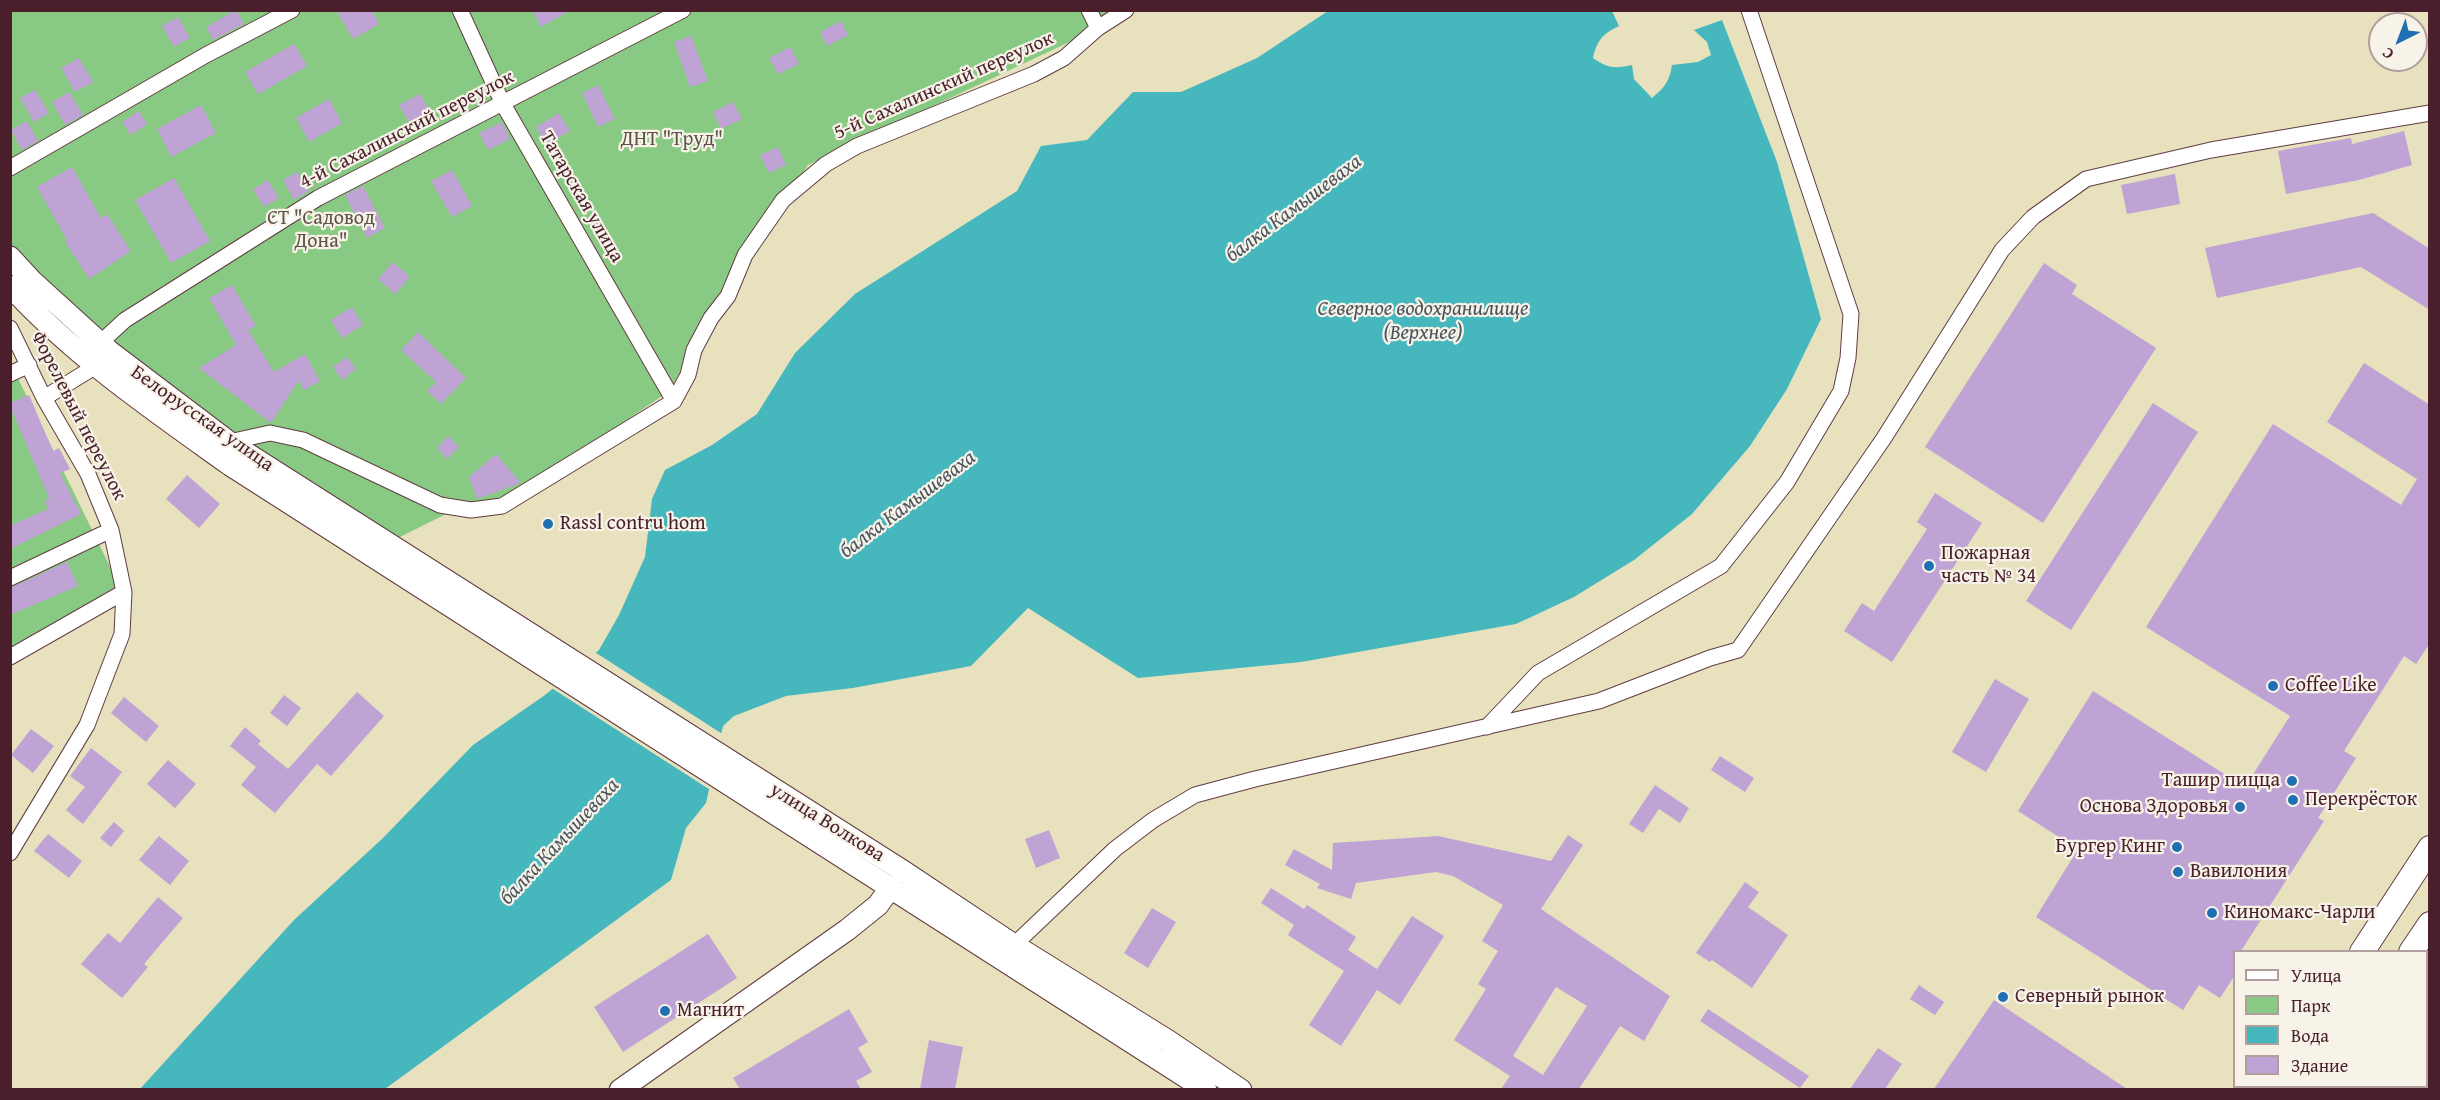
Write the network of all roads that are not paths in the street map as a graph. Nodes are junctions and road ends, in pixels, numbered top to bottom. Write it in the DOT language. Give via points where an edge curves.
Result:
graph roads {
  1 [pos="292,10"];
  2 [pos="460,10"];
  3 [pos="683,10"];
  4 [pos="1089,10"];
  5 [pos="1125,10"];
  6 [pos="1749,10"];
  7 [pos="1098,28"];
  8 [pos="503,104"];
  9 [pos="2430,113"];
  10 [pos="10,168"];
  11 [pos="10,257"];
  12 [pos="10,286"];
  13 [pos="10,328"];
  14 [pos="100,343"];
  15 [pos="29,365"];
  16 [pos="96,366"];
  17 [pos="10,374"];
  18 [pos="44,398"];
  19 [pos="674,401"];
  20 [pos="229,442"];
  21 [pos="111,530"];
  22 [pos="407,567"];
  23 [pos="10,578"];
  24 [pos="124,592"];
  25 [pos="10,657"];
  26 [pos="1485,729"];
  27 [pos="818,828"];
  28 [pos="2430,848"];
  29 [pos="10,853"];
  30 [pos="891,887"];
  31 [pos="2430,924"];
  32 [pos="1014,945"];
  33 [pos="2363,950"];
  34 [pos="2412,950"];
  35 [pos="620,1089"];
  36 [pos="1206,1089"];
  37 [pos="1241,1089"];
  1 -- 10 [label="street"];
  2 -- 8 [label="street, Татарская улица"];
  3 -- 8 [label="street, 4-й Сахалинский переулок"];
  4 -- 7 [label="street"];
  5 -- 7 [label="street, 5-й Сахалинский переулок"];
  6 -- 26 [label="street" via="1851,314 1841,391 1787,482 1721,566 1538,673"];
  7 -- 19 [label="street, 5-й Сахалинский переулок" via="1064,58 1034,74 857,146 826,164 783,200 745,255 728,296 693,350 688,375"];
  8 -- 14 [label="street, 4-й Сахалинский переулок" via="318,198 125,320"];
  8 -- 19 [label="street, Татарская улица"];
  9 -- 26 [label="street" via="2211,150 2086,179 2033,217 2002,250 1884,438 1738,650 1599,701"];
  11 -- 14 [label="main road, Белорусская улица"];
  12 -- 16 [label="main road, Белорусская улица"];
  13 -- 15 [label="street, Форелевый переулок"];
  14 -- 20 [label="main road, Белорусская улица" via="138,376"];
  15 -- 17 [label="street"];
  15 -- 18 [label="street, Форелевый переулок"];
  16 -- 18 [label="street"];
  16 -- 22 [label="main road, Белорусская улица" via="230,465"];
  18 -- 21 [label="street, Форелевый переулок" via="88,474"];
  19 -- 20 [label="street" via="502,506 471,510 440,505 303,440 270,433"];
  20 -- 22 [label="main road, Белорусская улица"];
  21 -- 23 [label="street"];
  21 -- 24 [label="street, Форелевый переулок"];
  22 -- 27 [label="main road, улица Волкова"];
  24 -- 25 [label="street"];
  24 -- 29 [label="street, Форелевый переулок" via="122,634 87,725"];
  26 -- 32 [label="street" via="1195,795 1115,849"];
  27 -- 30 [label="main road, улица Волкова"];
  27 -- 32 [label="main road, улица Волкова"];
  28 -- 33 [label="main road"];
  30 -- 35 [label="main road, улица Волкова" via="878,905 847,930"];
  30 -- 36 [label="main road, улица Волкова"];
  31 -- 34 [label="main road"];
  32 -- 37 [label="main road, улица Волкова"];
}
